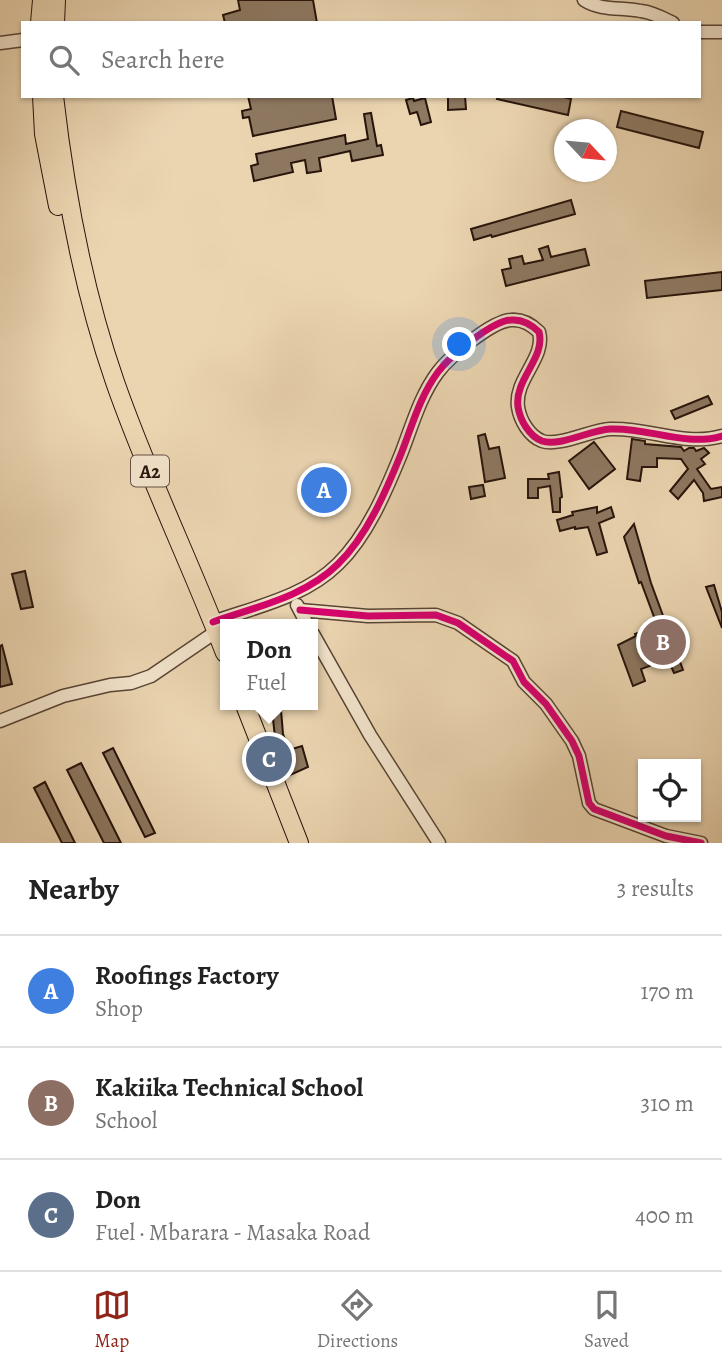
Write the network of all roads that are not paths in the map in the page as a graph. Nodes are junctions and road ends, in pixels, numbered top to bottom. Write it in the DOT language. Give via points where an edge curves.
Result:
graph roads {
  1 [pos="42,0"];
  2 [pos="56,0"];
  3 [pos="584,0"];
  4 [pos="653,0"];
  5 [pos="655,15"];
  6 [pos="40,21"];
  7 [pos="55,21"];
  8 [pos="668,21"];
  9 [pos="701,32"];
  10 [pos="722,32"];
  11 [pos="21,40"];
  12 [pos="0,43"];
  13 [pos="42,98"];
  14 [pos="54,98"];
  15 [pos="87,285"];
  16 [pos="722,436"];
  17 [pos="292,595"];
  18 [pos="300,610"];
  19 [pos="232,619"];
  20 [pos="304,619"];
  21 [pos="220,624"];
  22 [pos="215,626"];
  23 [pos="220,640"];
  24 [pos="318,643"];
  25 [pos="247,710"];
  26 [pos="0,722"];
  27 [pos="299,843"];
  28 [pos="439,843"];
  29 [pos="701,843"];
  1 -- 6 [label="highway"];
  2 -- 7 [label="highway"];
  3 -- 5 [label="street"];
  4 -- 5 [label="street"];
  5 -- 8 [label="street"];
  9 -- 10 [label="street"];
  11 -- 12 [label="street"];
  13 -- 15 [label="highway, A2" via="44,134 60,212"];
  14 -- 15 [label="highway, A2"];
  15 -- 22 [label="highway, A2" via="115,381"];
  16 -- 17 [label="street" via="684,439 611,429 542,441 524,426 517,405 523,377 540,347 539,332 520,320 498,324 456,353 438,372 418,406 401,454 363,531 339,563"];
  17 -- 18 [label="street"];
  17 -- 19 [label="street"];
  18 -- 20 [label="street"];
  18 -- 29 [label="street" via="436,615 457,623 513,661 524,682 547,704 579,756 594,809 666,836"];
  21 -- 22 [label="street"];
  22 -- 23 [label="highway, A2"];
  22 -- 26 [label="street" via="151,676 63,696"];
  24 -- 28 [label="street"];
  25 -- 27 [label="highway"];
}
